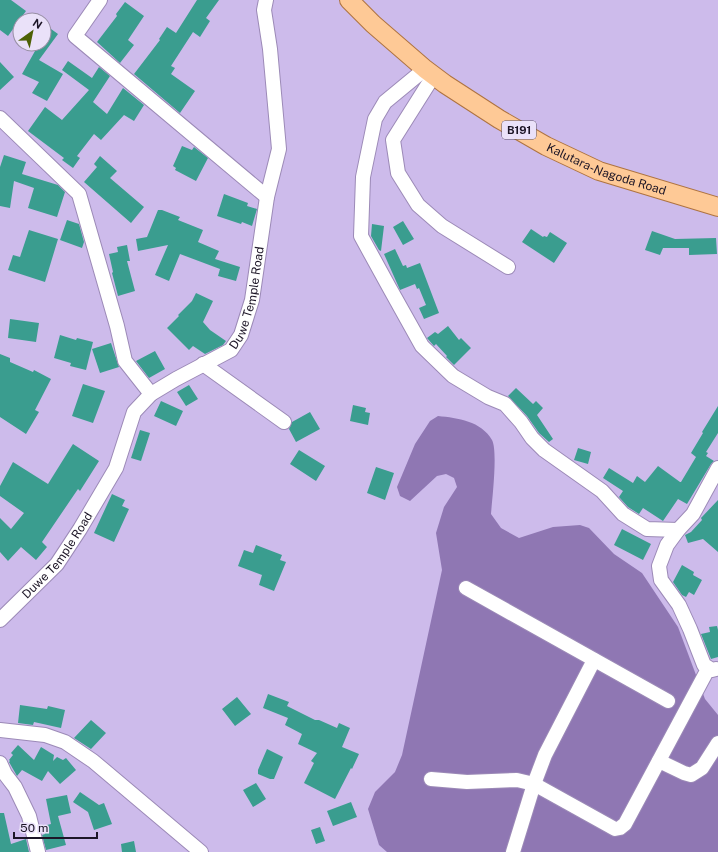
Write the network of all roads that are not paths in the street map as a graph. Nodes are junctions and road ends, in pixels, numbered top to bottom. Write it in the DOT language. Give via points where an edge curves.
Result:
graph roads {
  1 [pos="100,0"];
  2 [pos="266,0"];
  3 [pos="349,0"];
  4 [pos="429,72"];
  5 [pos="0,118"];
  6 [pos="267,197"];
  7 [pos="718,207"];
  8 [pos="508,266"];
  9 [pos="203,364"];
  10 [pos="151,394"];
  11 [pos="284,422"];
  12 [pos="718,468"];
  13 [pos="678,530"];
  14 [pos="466,588"];
  15 [pos="0,620"];
  16 [pos="594,660"];
  17 [pos="713,668"];
  18 [pos="668,701"];
  19 [pos="0,730"];
  20 [pos="718,743"];
  21 [pos="658,761"];
  22 [pos="0,763"];
  23 [pos="431,779"];
  24 [pos="534,784"];
  25 [pos="38,852"];
  26 [pos="201,852"];
  27 [pos="513,852"];
  1 -- 6 [label="street" via="75,36"];
  2 -- 6 [label="street, Duwe Temple Road" via="264,10 279,149"];
  3 -- 4 [label="main road, Kalutara-Nagoda Road / B191"];
  4 -- 7 [label="main road, Kalutara-Nagoda Road / B191" via="499,119 546,146 599,171"];
  4 -- 8 [label="street" via="393,140 398,173 418,206 442,226"];
  4 -- 13 [label="street" via="385,102 375,119 364,177 361,236 422,346 453,376 505,404 544,450 602,491 623,514 647,529"];
  5 -- 10 [label="street" via="79,194 118,326 125,361"];
  6 -- 9 [label="street, Duwe Temple Road" via="252,300 241,335 231,350"];
  9 -- 10 [label="street, Duwe Temple Road"];
  9 -- 11 [label="street"];
  10 -- 15 [label="street, Duwe Temple Road" via="134,412 116,468 57,564"];
  12 -- 13 [label="street" via="693,514"];
  13 -- 17 [label="street" via="667,545 659,566 661,580 679,605 704,665"];
  14 -- 16 [label="street"];
  16 -- 18 [label="street"];
  16 -- 24 [label="street" via="545,755"];
  17 -- 21 [label="street"];
  19 -- 26 [label="street" via="45,735 65,742 93,761"];
  20 -- 21 [label="street" via="702,768 691,774"];
  21 -- 24 [label="street" via="625,824 615,829"];
  22 -- 25 [label="street" via="29,816"];
  23 -- 24 [label="street" via="467,782 517,780"];
  24 -- 27 [label="street"];
}
